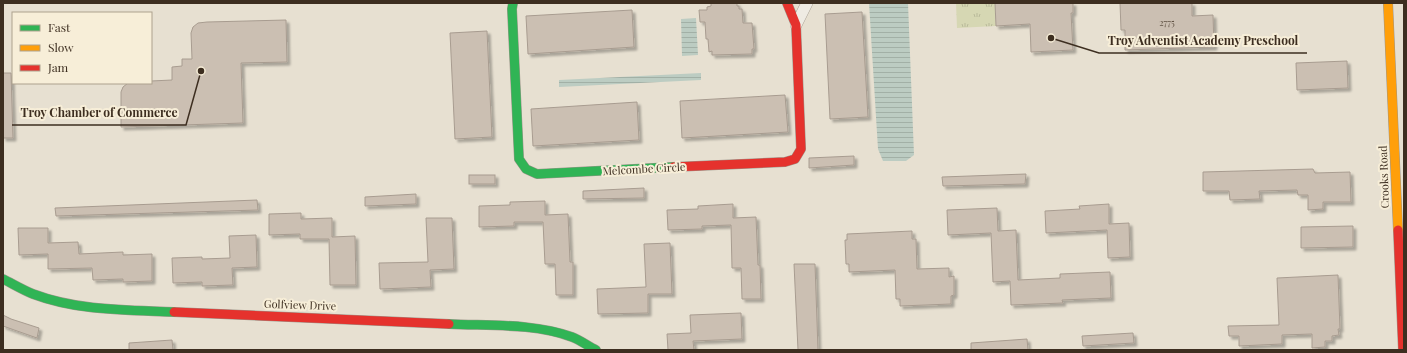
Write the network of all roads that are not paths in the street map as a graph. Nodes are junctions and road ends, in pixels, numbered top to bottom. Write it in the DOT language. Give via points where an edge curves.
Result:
graph roads {
  1 [pos="513,3"];
  2 [pos="787,3"];
  3 [pos="807,3"];
  4 [pos="1388,3"];
  5 [pos="796,25"];
  6 [pos="3,279"];
  7 [pos="596,350"];
  8 [pos="1403,350"];
  1 -- 5 [label="street, Melcombe Circle" via="519,159 522,166 537,174 785,162 795,159 801,149"];
  2 -- 5 [label="street, Melcombe Circle"];
  3 -- 5 [label="street, Melcombe Circle"];
  4 -- 8 [label="street, Crooks Road"];
  6 -- 7 [label="street, Golfview Drive" via="33,294 67,304 94,308 522,327 573,337"];
}
